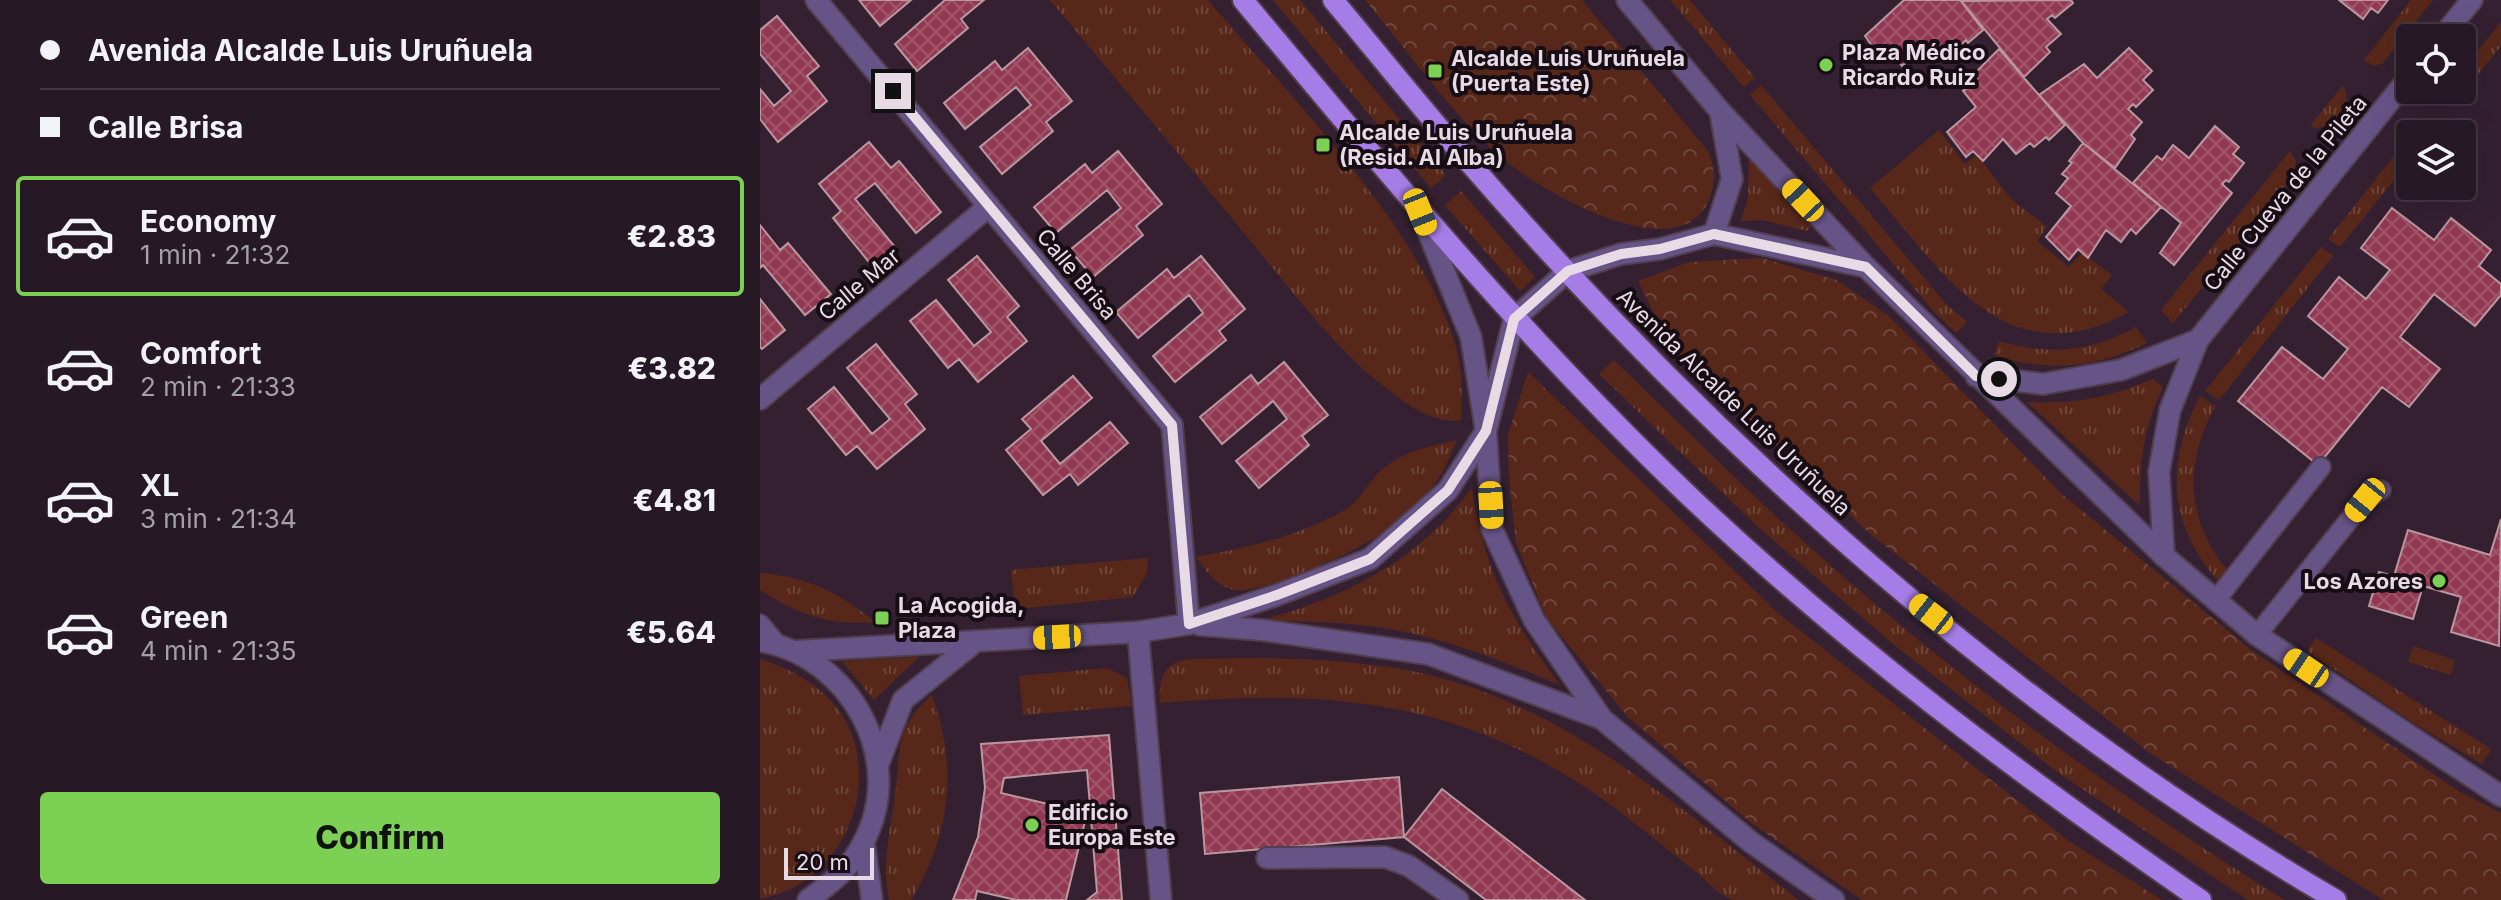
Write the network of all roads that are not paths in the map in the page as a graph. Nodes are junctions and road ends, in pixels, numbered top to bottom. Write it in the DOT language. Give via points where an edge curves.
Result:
graph roads {
  1 [pos="816,0"];
  2 [pos="1243,0"];
  3 [pos="1333,0"];
  4 [pos="1627,0"];
  5 [pos="2472,0"];
  6 [pos="2452,24"];
  7 [pos="2396,93"];
  8 [pos="1720,111"];
  9 [pos="989,206"];
  10 [pos="1420,212"];
  11 [pos="1714,234"];
  12 [pos="1866,267"];
  13 [pos="1568,271"];
  14 [pos="1514,319"];
  15 [pos="2198,340"];
  16 [pos="1976,376"];
  17 [pos="760,399"];
  18 [pos="1486,431"];
  19 [pos="2321,467"];
  20 [pos="2381,490"];
  21 [pos="2164,556"];
  22 [pos="2216,600"];
  23 [pos="760,624"];
  24 [pos="1189,624"];
  25 [pos="1138,632"];
  26 [pos="2257,635"];
  27 [pos="975,642"];
  28 [pos="778,645"];
  29 [pos="1602,719"];
  30 [pos="878,765"];
  31 [pos="2501,796"];
  32 [pos="864,843"];
  33 [pos="1267,858"];
  34 [pos="808,900"];
  35 [pos="872,900"];
  36 [pos="1161,900"];
  37 [pos="1458,900"];
  38 [pos="1834,900"];
  39 [pos="2201,900"];
  40 [pos="2336,900"];
  1 -- 9 [label="street, Calle Brisa"];
  2 -- 10 [label="main road"];
  3 -- 13 [label="main road, Avenida Alcalde Luis Uruñuela" via="1473,168"];
  4 -- 8 [label="street"];
  5 -- 6 [label="street"];
  7 -- 15 [label="street, Calle Cueva de la Pileta"];
  8 -- 11 [label="street" via="1732,179"];
  8 -- 12 [label="street"];
  9 -- 17 [label="street, Calle Mar"];
  9 -- 24 [label="street, Calle Brisa" via="1172,425"];
  10 -- 14 [label="main road"];
  10 -- 18 [label="street" via="1471,337"];
  11 -- 12 [label="street"];
  11 -- 13 [label="street, Avenida Alcalde Luis Uruñuela"];
  12 -- 16 [label="street"];
  13 -- 14 [label="street, Avenida Alcalde Luis Uruñuela"];
  13 -- 40 [label="main road, Avenida Alcalde Luis Uruñuela" via="1746,453 1881,574 2081,733 2253,852"];
  14 -- 18 [label="street"];
  14 -- 39 [label="main road" via="1687,494 1833,625 2036,786"];
  15 -- 16 [label="street" via="2121,370 2043,384"];
  15 -- 21 [label="street" via="2170,410 2159,472"];
  16 -- 21 [label="street"];
  18 -- 24 [label="street" via="1448,490 1370,559"];
  18 -- 29 [label="street" via="1492,529 1534,620"];
  19 -- 22 [label="lane"];
  20 -- 26 [label="lane" via="2365,500"];
  21 -- 22 [label="street"];
  22 -- 26 [label="street"];
  23 -- 28 [label="lane"];
  24 -- 25 [label="street"];
  24 -- 29 [label="street" via="1428,654"];
  25 -- 27 [label="street"];
  25 -- 36 [label="street"];
  26 -- 31 [label="street"];
  27 -- 28 [label="street"];
  27 -- 30 [label="street" via="903,700"];
  28 -- 30 [label="street" via="827,670 852,697 870,730"];
  29 -- 38 [label="street" via="1752,843"];
  30 -- 32 [label="street" via="877,806"];
  32 -- 34 [label="street" via="837,879"];
  32 -- 35 [label="street"];
  33 -- 37 [label="street" via="1385,857 1409,866"];
}
